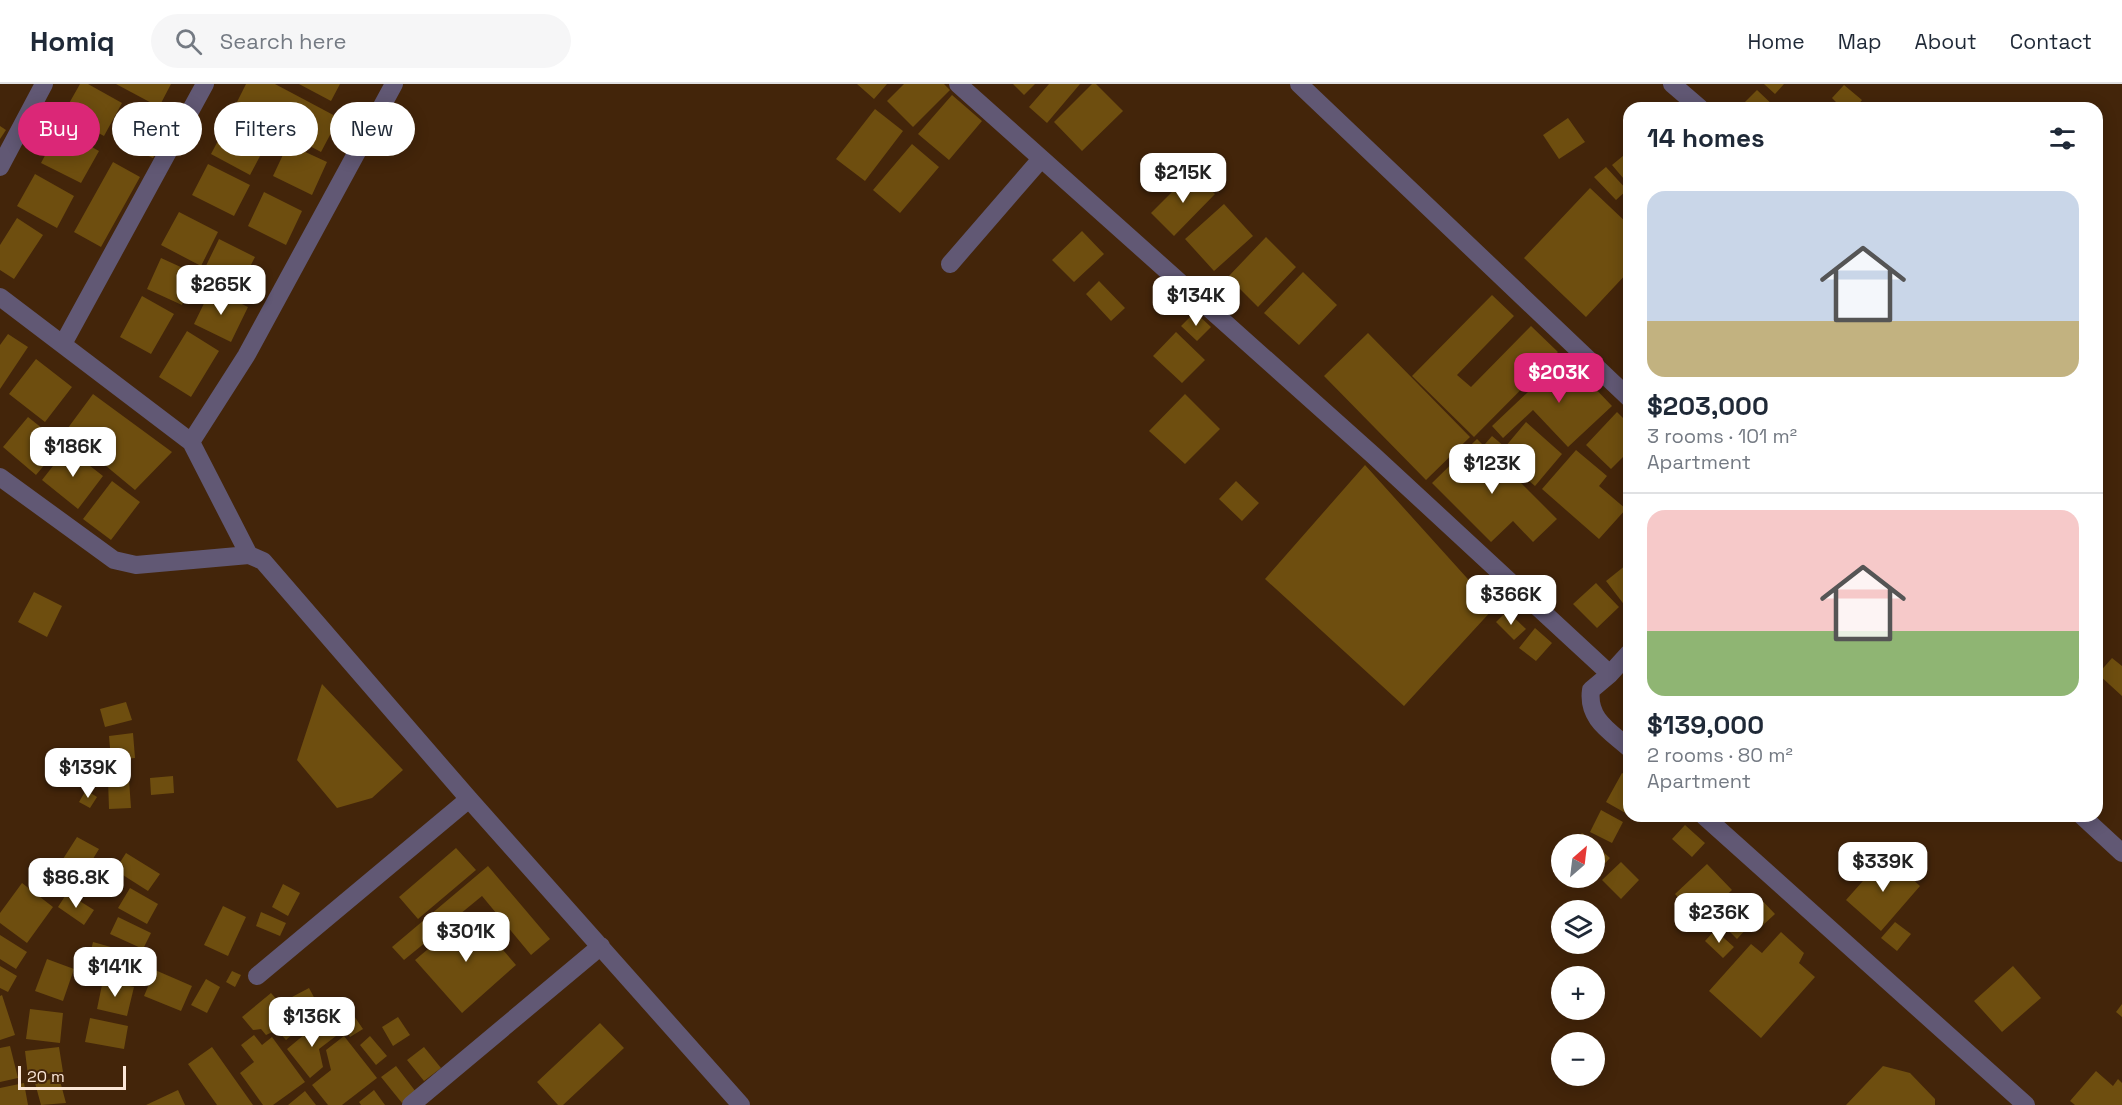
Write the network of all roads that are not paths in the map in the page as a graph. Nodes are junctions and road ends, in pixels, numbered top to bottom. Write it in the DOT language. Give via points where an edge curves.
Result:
graph roads {
  1 [pos="44,84"];
  2 [pos="205,84"];
  3 [pos="394,84"];
  4 [pos="958,84"];
  5 [pos="1299,84"];
  6 [pos="1672,84"];
  7 [pos="1693,102"];
  8 [pos="1041,159"];
  9 [pos="0,167"];
  10 [pos="950,264"];
  11 [pos="0,297"];
  12 [pos="63,344"];
  13 [pos="1623,392"];
  14 [pos="191,442"];
  15 [pos="0,477"];
  16 [pos="249,555"];
  17 [pos="1623,660"];
  18 [pos="1610,674"];
  19 [pos="1623,743"];
  20 [pos="470,799"];
  21 [pos="1711,822"];
  22 [pos="2088,822"];
  23 [pos="2122,853"];
  24 [pos="601,946"];
  25 [pos="256,976"];
  26 [pos="737,1104"];
  27 [pos="411,1105"];
  28 [pos="2026,1105"];
  1 -- 9 [label="street"];
  2 -- 12 [label="street"];
  3 -- 14 [label="street" via="246,356"];
  4 -- 8 [label="street"];
  5 -- 13 [label="street"];
  6 -- 7 [label="street"];
  8 -- 10 [label="street"];
  8 -- 18 [label="street" via="1382,463"];
  11 -- 12 [label="street"];
  12 -- 14 [label="street"];
  14 -- 16 [label="street"];
  15 -- 16 [label="street" via="114,560 136,565"];
  16 -- 20 [label="street" via="263,561"];
  17 -- 18 [label="street"];
  18 -- 19 [label="street" via="1591,690 1589,702 1598,721"];
  20 -- 24 [label="street"];
  20 -- 25 [label="street"];
  21 -- 28 [label="street"];
  22 -- 23 [label="street"];
  24 -- 26 [label="street"];
  24 -- 27 [label="street"];
}
